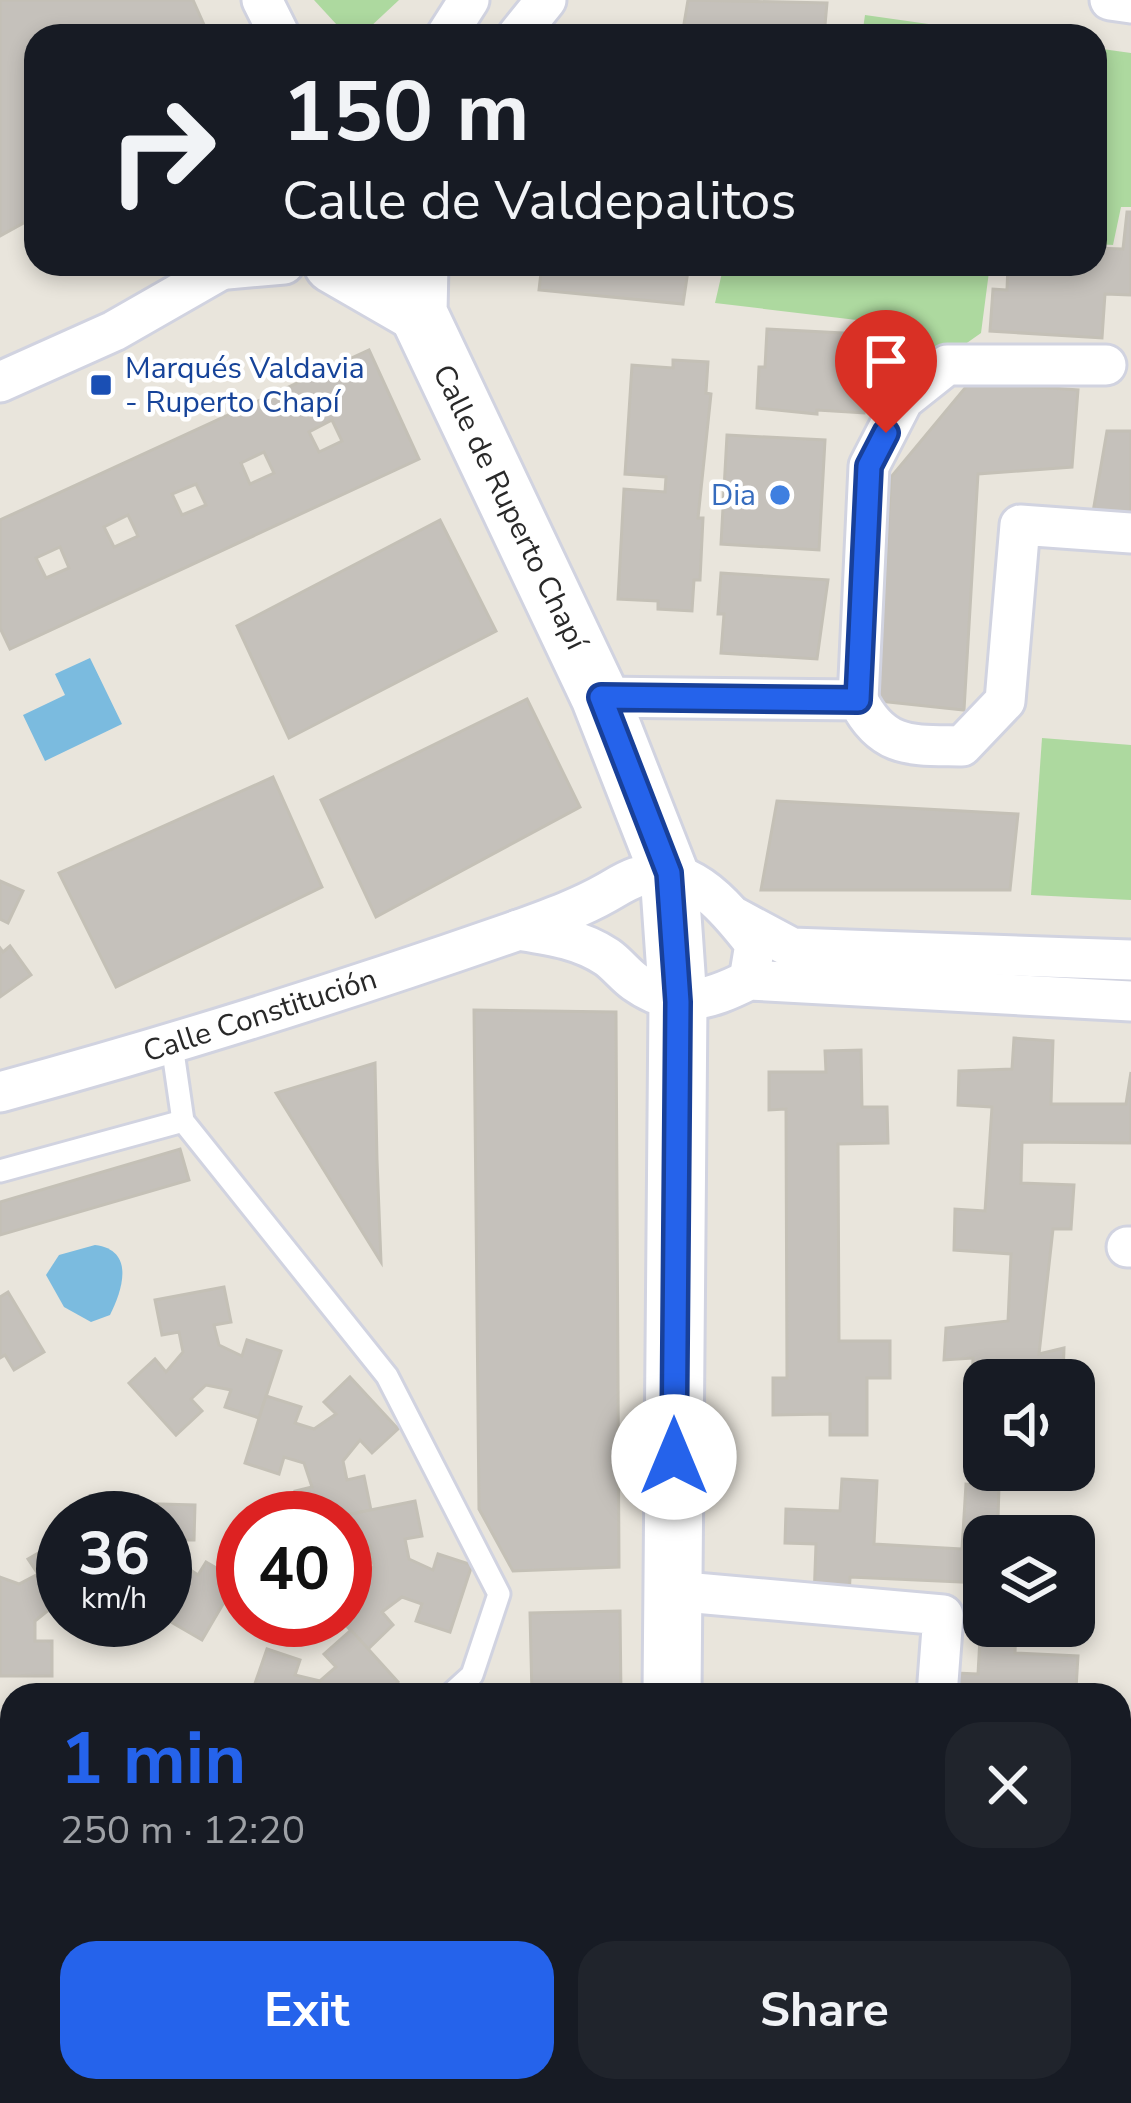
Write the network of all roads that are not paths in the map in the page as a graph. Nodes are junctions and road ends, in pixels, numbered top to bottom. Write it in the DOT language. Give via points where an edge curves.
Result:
graph roads {
  1 [pos="546,0"];
  2 [pos="1110,0"];
  3 [pos="1131,3"];
  4 [pos="527,24"];
  5 [pos="213,276"];
  6 [pos="383,276"];
  7 [pos="419,289"];
  8 [pos="1118,365"];
  9 [pos="0,382"];
  10 [pos="1131,532"];
  11 [pos="601,697"];
  12 [pos="858,700"];
  13 [pos="669,873"];
  14 [pos="605,894"];
  15 [pos="734,917"];
  16 [pos="518,930"];
  17 [pos="608,958"];
  18 [pos="1131,960"];
  19 [pos="749,980"];
  20 [pos="1131,1001"];
  21 [pos="678,1002"];
  22 [pos="172,1045"];
  23 [pos="0,1092"];
  24 [pos="183,1121"];
  25 [pos="0,1171"];
  26 [pos="673,1591"];
  27 [pos="463,1683"];
  28 [pos="672,1683"];
  29 [pos="938,1683"];
  1 -- 4 [label="street"];
  2 -- 3 [label="street"];
  5 -- 9 [label="street"];
  6 -- 7 [label="street, Calle de Ruperto Chapí"];
  7 -- 11 [label="street, Calle de Ruperto Chapí"];
  8 -- 12 [label="street" via="947,364 903,400 869,466"];
  10 -- 12 [label="street" via="1020,526 1005,701 962,746 902,744 870,724"];
  11 -- 12 [label="street"];
  11 -- 13 [label="street, Calle de Ruperto Chapí"];
  13 -- 14 [label="street, Calle Constitución" via="632,875"];
  13 -- 15 [label="street"];
  13 -- 21 [label="street, Calle de Ruperto Chapí"];
  14 -- 16 [label="street, Calle Constitución"];
  14 -- 17 [label="street"];
  15 -- 18 [label="street" via="792,948"];
  15 -- 19 [label="street" via="755,944"];
  16 -- 17 [label="street, Calle Constitución" via="569,938"];
  16 -- 22 [label="street, Calle Constitución"];
  17 -- 21 [label="street, Calle Constitución" via="638,984"];
  19 -- 20 [label="street"];
  19 -- 21 [label="street"];
  21 -- 26 [label="street, Calle de Ruperto Chapí"];
  22 -- 23 [label="street, Calle Constitución"];
  22 -- 24 [label="lane"];
  24 -- 25 [label="lane"];
  24 -- 27 [label="lane" via="387,1376 499,1594"];
  26 -- 28 [label="street, Calle de Ruperto Chapí"];
  26 -- 29 [label="street" via="943,1615"];
}
